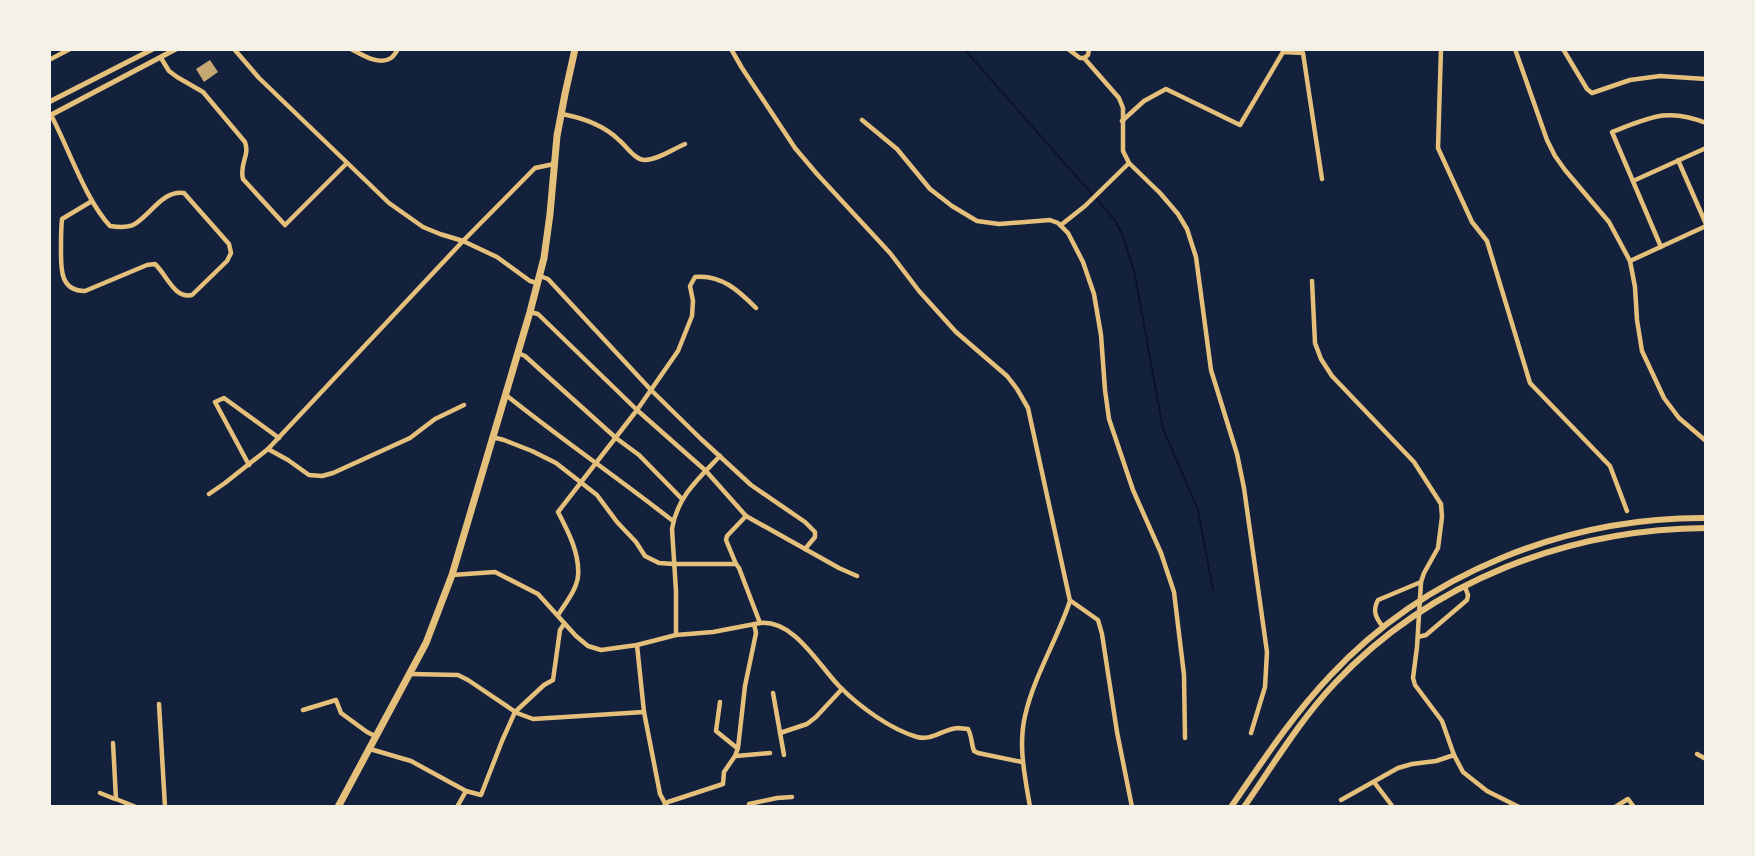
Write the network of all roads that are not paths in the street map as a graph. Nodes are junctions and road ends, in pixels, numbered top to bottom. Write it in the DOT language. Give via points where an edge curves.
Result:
graph roads {
  1 [pos="55,49"];
  2 [pos="70,49"];
  3 [pos="153,49"];
  4 [pos="176,49"];
  5 [pos="234,49"];
  6 [pos="351,49"];
  7 [pos="398,49"];
  8 [pos="575,49"];
  9 [pos="732,49"];
  10 [pos="1068,49"];
  11 [pos="1089,49"];
  12 [pos="1441,49"];
  13 [pos="1515,49"];
  14 [pos="1563,49"];
  15 [pos="58,55"];
  16 [pos="161,58"];
  17 [pos="1084,58"];
  18 [pos="49,60"];
  19 [pos="1706,79"];
  20 [pos="49,102"];
  21 [pos="561,114"];
  22 [pos="50,115"];
  23 [pos="862,120"];
  24 [pos="1122,121"];
  25 [pos="1706,123"];
  26 [pos="685,144"];
  27 [pos="1706,148"];
  28 [pos="1678,160"];
  29 [pos="348,163"];
  30 [pos="1129,163"];
  31 [pos="555,164"];
  32 [pos="1322,179"];
  33 [pos="1633,181"];
  34 [pos="92,201"];
  35 [pos="1060,225"];
  36 [pos="1706,225"];
  37 [pos="463,241"];
  38 [pos="1661,247"];
  39 [pos="1630,261"];
  40 [pos="539,279"];
  41 [pos="1312,281"];
  42 [pos="756,308"];
  43 [pos="530,312"];
  44 [pos="518,353"];
  45 [pos="651,390"];
  46 [pos="506,395"];
  47 [pos="464,405"];
  48 [pos="637,410"];
  49 [pos="279,438"];
  50 [pos="492,438"];
  51 [pos="616,438"];
  52 [pos="1706,441"];
  53 [pos="268,449"];
  54 [pos="720,456"];
  55 [pos="596,463"];
  56 [pos="249,465"];
  57 [pos="706,471"];
  58 [pos="582,483"];
  59 [pos="209,494"];
  60 [pos="682,499"];
  61 [pos="1627,511"];
  62 [pos="746,516"];
  63 [pos="1706,518"];
  64 [pos="673,522"];
  65 [pos="1706,528"];
  66 [pos="805,549"];
  67 [pos="674,564"];
  68 [pos="736,564"];
  69 [pos="453,575"];
  70 [pos="858,576"];
  71 [pos="1422,582"];
  72 [pos="1464,586"];
  73 [pos="1070,601"];
  74 [pos="558,615"];
  75 [pos="757,623"];
  76 [pos="564,624"];
  77 [pos="1383,627"];
  78 [pos="676,635"];
  79 [pos="1418,637"];
  80 [pos="637,645"];
  81 [pos="411,674"];
  82 [pos="842,689"];
  83 [pos="773,693"];
  84 [pos="720,702"];
  85 [pos="159,704"];
  86 [pos="303,710"];
  87 [pos="515,712"];
  88 [pos="644,712"];
  89 [pos="780,733"];
  90 [pos="1251,733"];
  91 [pos="376,736"];
  92 [pos="1185,738"];
  93 [pos="113,743"];
  94 [pos="369,748"];
  95 [pos="738,748"];
  96 [pos="770,754"];
  97 [pos="1697,754"];
  98 [pos="784,755"];
  99 [pos="1454,755"];
  100 [pos="735,756"];
  101 [pos="1706,760"];
  102 [pos="1022,762"];
  103 [pos="1374,782"];
  104 [pos="466,791"];
  105 [pos="100,793"];
  106 [pos="792,797"];
  107 [pos="116,799"];
  108 [pos="1340,800"];
  109 [pos="341,806"];
  110 [pos="665,806"];
  111 [pos="136,807"];
  112 [pos="165,807"];
  113 [pos="457,807"];
  114 [pos="748,807"];
  115 [pos="1030,807"];
  116 [pos="1132,807"];
  117 [pos="1231,807"];
  118 [pos="1244,807"];
  119 [pos="1393,807"];
  120 [pos="1520,807"];
  121 [pos="1615,807"];
  122 [pos="1634,807"];
  1 -- 15 [label="street"];
  2 -- 15 [label="street"];
  3 -- 20 [label="main road"];
  4 -- 16 [label="main road"];
  5 -- 29 [label="street"];
  6 -- 7 [label="street" via="384,61"];
  8 -- 21 [label="highway"];
  9 -- 73 [label="street" via="795,148 956,332 1017,389 1028,408"];
  10 -- 17 [label="street"];
  11 -- 17 [label="street"];
  12 -- 61 [label="street" via="1438,148 1472,222 1487,240 1530,383 1610,466"];
  13 -- 39 [label="street" via="1555,156 1609,222"];
  14 -- 19 [label="street" via="1592,93 1660,76"];
  15 -- 18 [label="street"];
  16 -- 22 [label="main road"];
  16 -- 29 [label="street" via="169,71 203,92 245,142 243,179 285,225"];
  17 -- 24 [label="street" via="1119,98"];
  21 -- 26 [label="street" via="607,129 639,159 660,157"];
  21 -- 31 [label="highway"];
  22 -- 34 [label="street"];
  23 -- 35 [label="street" via="897,149 930,189 977,221 1050,220"];
  24 -- 30 [label="street" via="1123,151"];
  24 -- 32 [label="street" via="1166,89 1240,125 1283,52 1303,53"];
  25 -- 33 [label="street" via="1681,114 1663,115 1612,132"];
  27 -- 28 [label="street"];
  28 -- 33 [label="street"];
  28 -- 36 [label="street"];
  29 -- 37 [label="street" via="423,227"];
  30 -- 35 [label="street"];
  30 -- 90 [label="street" via="1178,214 1196,257 1211,370 1239,466 1266,641 1266,678"];
  31 -- 37 [label="street" via="535,169"];
  31 -- 40 [label="highway"];
  33 -- 38 [label="street"];
  34 -- 34 [label="street" via="61,223 62,274 75,291 155,264 177,293 186,297 231,253 229,244 184,193 171,193 132,225 120,227 110,226"];
  35 -- 92 [label="street" via="1083,262 1094,294 1109,419 1174,592 1184,675"];
  36 -- 38 [label="street"];
  37 -- 40 [label="street" via="497,257 530,281"];
  37 -- 49 [label="street"];
  38 -- 39 [label="street"];
  39 -- 52 [label="street" via="1642,351 1664,398"];
  40 -- 43 [label="highway"];
  40 -- 45 [label="street" via="548,279"];
  41 -- 71 [label="street" via="1315,342 1321,359 1415,462 1441,504 1438,548"];
  42 -- 45 [label="street" via="719,279 695,277 690,286 692,316 678,351"];
  43 -- 44 [label="highway"];
  43 -- 48 [label="street" via="538,314"];
  44 -- 46 [label="highway"];
  44 -- 51 [label="street"];
  45 -- 48 [label="street"];
  45 -- 54 [label="street"];
  46 -- 50 [label="highway"];
  46 -- 55 [label="street"];
  47 -- 53 [label="street" via="410,438 332,473 309,475"];
  48 -- 51 [label="street"];
  48 -- 57 [label="street"];
  49 -- 53 [label="street"];
  49 -- 56 [label="street" via="224,398 215,402"];
  50 -- 58 [label="street" via="532,451"];
  50 -- 69 [label="highway"];
  51 -- 55 [label="street"];
  51 -- 60 [label="street"];
  53 -- 56 [label="street"];
  54 -- 57 [label="street"];
  54 -- 66 [label="street" via="815,532"];
  55 -- 58 [label="street"];
  55 -- 64 [label="street"];
  56 -- 59 [label="street"];
  57 -- 60 [label="street"];
  57 -- 62 [label="street"];
  58 -- 67 [label="street" via="597,495 645,556"];
  58 -- 74 [label="street" via="558,512 577,557 578,578"];
  60 -- 64 [label="street"];
  62 -- 66 [label="street"];
  62 -- 68 [label="street" via="726,540"];
  63 -- 77 [label="main road" via="1604,527 1546,541 1469,573"];
  64 -- 67 [label="street"];
  65 -- 72 [label="main road" via="1606,536 1534,556"];
  66 -- 70 [label="street"];
  67 -- 68 [label="street"];
  67 -- 78 [label="street"];
  68 -- 75 [label="street"];
  69 -- 74 [label="street" via="495,572 538,594"];
  69 -- 81 [label="highway"];
  71 -- 77 [label="street" via="1378,600 1374,610"];
  71 -- 79 [label="street"];
  72 -- 79 [label="street" via="1466,600"];
  72 -- 118 [label="main road" via="1411,618 1329,690"];
  73 -- 102 [label="street" via="1032,689 1024,719"];
  73 -- 116 [label="street" via="1098,620"];
  74 -- 76 [label="street"];
  75 -- 78 [label="street"];
  75 -- 82 [label="street" via="780,625 792,633"];
  75 -- 95 [label="street"];
  76 -- 80 [label="street" via="588,646 601,650"];
  76 -- 87 [label="street" via="553,680"];
  77 -- 117 [label="main road" via="1329,676 1289,723"];
  78 -- 80 [label="street"];
  79 -- 99 [label="street" via="1413,678 1442,721"];
  80 -- 88 [label="street"];
  81 -- 87 [label="street" via="458,675"];
  81 -- 91 [label="highway"];
  82 -- 89 [label="street" via="807,724"];
  82 -- 102 [label="street" via="878,718 917,737 968,729 974,751"];
  83 -- 89 [label="street"];
  84 -- 95 [label="street" via="716,731"];
  85 -- 112 [label="street"];
  86 -- 91 [label="street" via="336,700 341,713"];
  87 -- 88 [label="street" via="533,719"];
  87 -- 104 [label="street" via="481,795"];
  88 -- 110 [label="street"];
  89 -- 98 [label="street"];
  91 -- 94 [label="highway"];
  93 -- 107 [label="street"];
  94 -- 104 [label="street" via="411,761"];
  94 -- 109 [label="highway"];
  95 -- 100 [label="street"];
  96 -- 100 [label="street"];
  97 -- 101 [label="street"];
  99 -- 103 [label="street" via="1398,768"];
  99 -- 120 [label="street" via="1463,772 1478,785"];
  100 -- 110 [label="street" via="724,772 723,784"];
  102 -- 115 [label="street"];
  103 -- 108 [label="street"];
  103 -- 119 [label="street"];
  104 -- 113 [label="street"];
  105 -- 107 [label="street"];
  106 -- 114 [label="street"];
  107 -- 111 [label="street"];
  121 -- 122 [label="street" via="1628,799"];
}
